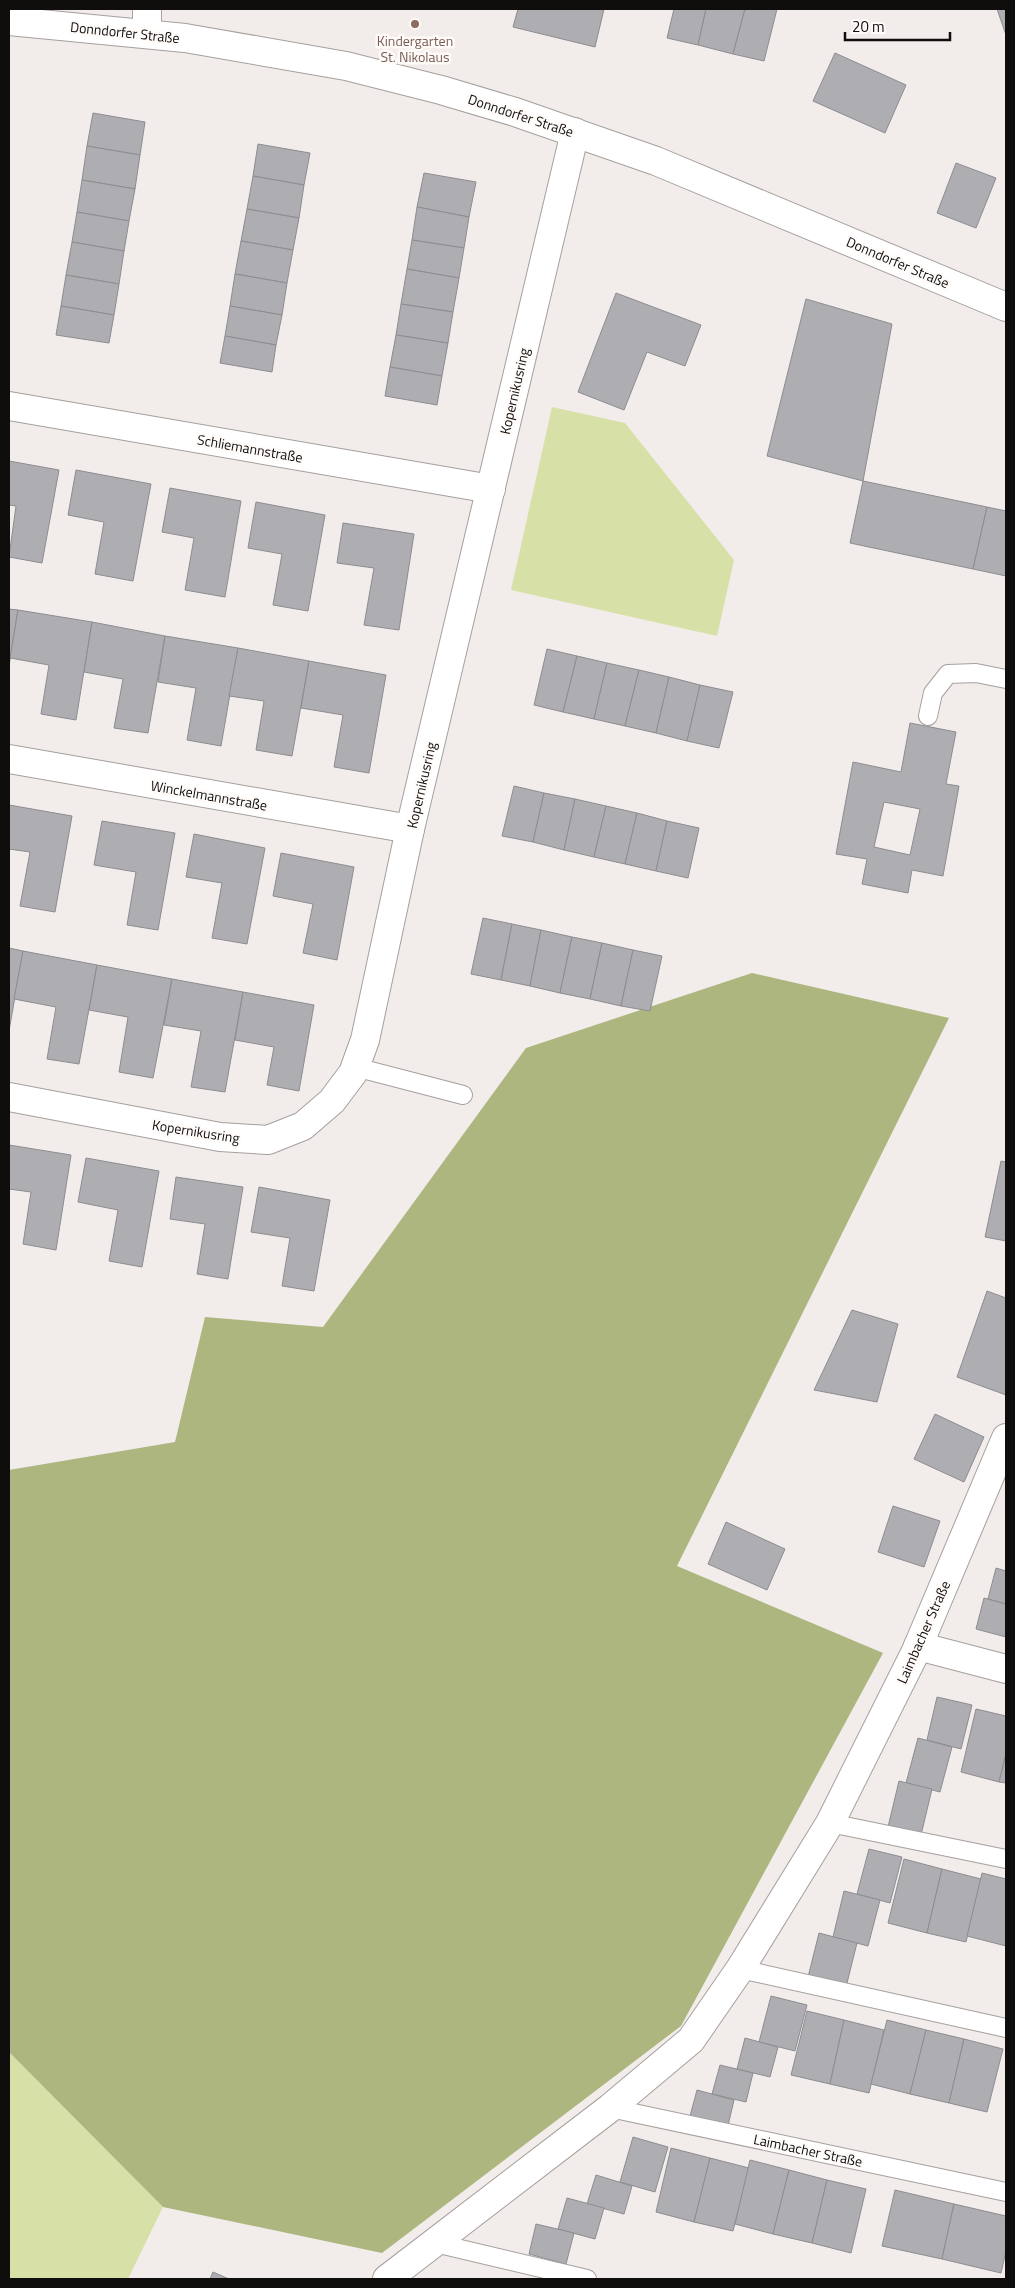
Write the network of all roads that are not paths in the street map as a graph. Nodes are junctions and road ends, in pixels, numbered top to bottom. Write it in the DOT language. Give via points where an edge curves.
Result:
graph roads {
  1 [pos="9,21"];
  2 [pos="147,21"];
  3 [pos="575,132"];
  4 [pos="1006,307"];
  5 [pos="9,406"];
  6 [pos="491,489"];
  7 [pos="1006,679"];
  8 [pos="928,716"];
  9 [pos="9,759"];
  10 [pos="410,829"];
  11 [pos="355,1067"];
  12 [pos="463,1095"];
  13 [pos="9,1097"];
  14 [pos="1006,1438"];
  15 [pos="918,1646"];
  16 [pos="1006,1669"];
  17 [pos="830,1823"];
  18 [pos="1006,1859"];
  19 [pos="740,1970"];
  20 [pos="1006,2028"];
  21 [pos="610,2108"];
  22 [pos="1006,2192"];
  23 [pos="435,2242"];
  24 [pos="387,2279"];
  25 [pos="587,2279"];
  1 -- 2 [label="street, Donndorfer Straße"];
  2 -- 3 [label="street, Donndorfer Straße" via="185,38 346,66 441,90"];
  3 -- 4 [label="street, Donndorfer Straße" via="664,164"];
  3 -- 6 [label="street, Kopernikusring"];
  5 -- 6 [label="street, Schliemannstraße"];
  6 -- 10 [label="street, Kopernikusring"];
  7 -- 8 [label="lane" via="976,673 948,674 933,693"];
  9 -- 10 [label="street, Winckelmannstraße"];
  10 -- 11 [label="street, Kopernikusring" via="365,1040"];
  11 -- 12 [label="lane"];
  11 -- 13 [label="street, Kopernikusring" via="332,1102 302,1126 268,1140 220,1137"];
  14 -- 15 [label="street, Laimbacher Straße"];
  15 -- 16 [label="street"];
  15 -- 17 [label="street, Laimbacher Straße"];
  17 -- 18 [label="lane"];
  17 -- 19 [label="street, Laimbacher Straße"];
  19 -- 20 [label="lane"];
  19 -- 21 [label="street, Laimbacher Straße" via="691,2040"];
  21 -- 22 [label="lane, Laimbacher Straße"];
  21 -- 23 [label="street, Laimbacher Straße"];
  23 -- 24 [label="street, Laimbacher Straße"];
  23 -- 25 [label="lane"];
}
